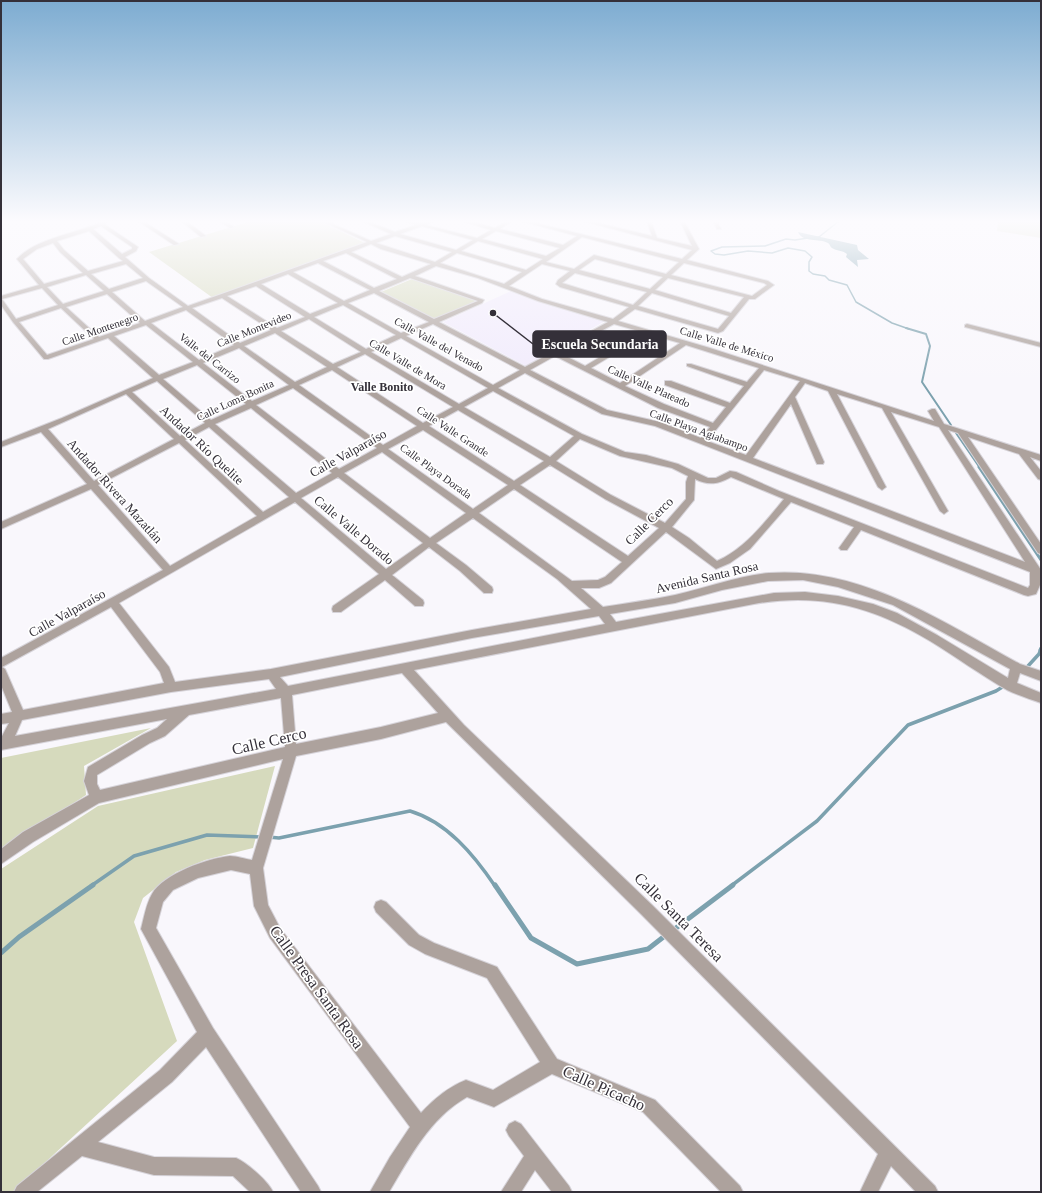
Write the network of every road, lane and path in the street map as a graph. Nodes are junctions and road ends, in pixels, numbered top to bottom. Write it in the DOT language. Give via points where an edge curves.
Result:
graph roads {
  1 [pos="667,276"];
  2 [pos="34,277"];
  3 [pos="72,277"];
  4 [pos="92,277"];
  5 [pos="144,277"];
  6 [pos="276,277"];
  7 [pos="296,277"];
  8 [pos="347,277"];
  9 [pos="396,277"];
  10 [pos="408,277"];
  11 [pos="412,277"];
  12 [pos="475,277"];
  13 [pos="520,277"];
  14 [pos="567,277"];
  15 [pos="598,277"];
  16 [pos="670,277"];
  17 [pos="741,277"];
  18 [pos="147,279"];
  19 [pos="401,279"];
  20 [pos="256,284"];
  21 [pos="42,286"];
  22 [pos="505,286"];
  23 [pos="374,291"];
  24 [pos="651,291"];
  25 [pos="107,292"];
  26 [pos="223,296"];
  27 [pos="750,297"];
  28 [pos="1,298"];
  29 [pos="1,301"];
  30 [pos="342,304"];
  31 [pos="62,306"];
  32 [pos="634,307"];
  33 [pos="189,308"];
  34 [pos="732,315"];
  35 [pos="310,317"];
  36 [pos="15,321"];
  37 [pos="614,321"];
  38 [pos="434,322"];
  39 [pos="148,323"];
  40 [pos="967,326"];
  41 [pos="276,331"];
  42 [pos="648,331"];
  43 [pos="110,336"];
  44 [pos="400,336"];
  45 [pos="99,340"];
  46 [pos="685,342"];
  47 [pos="1041,345"];
  48 [pos="239,346"];
  49 [pos="366,352"];
  50 [pos="554,354"];
  51 [pos="198,362"];
  52 [pos="689,365"];
  53 [pos="763,367"];
  54 [pos="332,368"];
  55 [pos="585,369"];
  56 [pos="525,370"];
  57 [pos="157,379"];
  58 [pos="804,380"];
  59 [pos="668,384"];
  60 [pos="748,385"];
  61 [pos="293,386"];
  62 [pos="620,386"];
  63 [pos="493,387"];
  64 [pos="831,389"];
  65 [pos="126,391"];
  66 [pos="792,398"];
  67 [pos="252,405"];
  68 [pos="458,406"];
  69 [pos="730,406"];
  70 [pos="886,407"];
  71 [pos="932,411"];
  72 [pos="209,424"];
  73 [pos="424,426"];
  74 [pos="714,426"];
  75 [pos="943,426"];
  76 [pos="43,429"];
  77 [pos="961,432"];
  78 [pos="579,436"];
  79 [pos="178,439"];
  80 [pos="702,442"];
  81 [pos="1,445"];
  82 [pos="384,448"];
  83 [pos="1022,452"];
  84 [pos="1041,458"];
  85 [pos="748,459"];
  86 [pos="550,461"];
  87 [pos="820,462"];
  88 [pos="338,473"];
  89 [pos="693,474"];
  90 [pos="1041,477"];
  91 [pos="92,484"];
  92 [pos="515,486"];
  93 [pos="882,487"];
  94 [pos="294,497"];
  95 [pos="790,498"];
  96 [pos="944,511"];
  97 [pos="474,513"];
  98 [pos="262,516"];
  99 [pos="860,525"];
  100 [pos="1,526"];
  101 [pos="666,527"];
  102 [pos="429,543"];
  103 [pos="844,548"];
  104 [pos="1041,551"];
  105 [pos="629,562"];
  106 [pos="169,571"];
  107 [pos="1038,571"];
  108 [pos="386,574"];
  109 [pos="572,585"];
  110 [pos="488,590"];
  111 [pos="113,602"];
  112 [pos="419,603"];
  113 [pos="337,608"];
  114 [pos="601,612"];
  115 [pos="615,627"];
  116 [pos="1,663"];
  117 [pos="404,667"];
  118 [pos="1016,667"];
  119 [pos="1,672"];
  120 [pos="272,674"];
  121 [pos="1041,676"];
  122 [pos="1011,686"];
  123 [pos="171,687"];
  124 [pos="286,692"];
  125 [pos="1041,698"];
  126 [pos="185,711"];
  127 [pos="19,715"];
  128 [pos="447,716"];
  129 [pos="1,719"];
  130 [pos="3,743"];
  131 [pos="291,751"];
  132 [pos="97,797"];
  133 [pos="1,857"];
  134 [pos="256,868"];
  135 [pos="381,907"];
  136 [pos="207,1034"];
  137 [pos="551,1064"];
  138 [pos="420,1126"];
  139 [pos="515,1130"];
  140 [pos="78,1146"];
  141 [pos="889,1151"];
  142 [pos="535,1155"];
  143 [pos="23,1192"];
  144 [pos="264,1192"];
  145 [pos="312,1192"];
  146 [pos="379,1192"];
  147 [pos="510,1192"];
  148 [pos="563,1192"];
  149 [pos="734,1192"];
  150 [pos="869,1192"];
  151 [pos="929,1192"];
  1 -- 24 [label="street, Calle Valparaíso"];
  2 -- 21 [label="street"];
  3 -- 21 [label="street"];
  4 -- 25 [label="street, Valle del Carrizo"];
  5 -- 18 [label="street, Calle Playa Dorada"];
  6 -- 20 [label="street, Calle Montenegro"];
  7 -- 30 [label="street, Calle Valle del Venado"];
  8 -- 23 [label="street, Calle Playa Agiabampo"];
  9 -- 19 [label="street"];
  10 -- 19 [label="street, Calle Montevideo"];
  11 -- 38 [label="street, Calle Loma Bonita" via="481,300"];
  12 -- 22 [label="street, Calle Valle de México"];
  13 -- 22 [label="street"];
  14 -- 32 [label="street" via="559,284"];
  15 -- 24 [label="street"];
  16 -- 27 [label="street"];
  17 -- 27 [label="street" via="771,285"];
  18 -- 25 [label="street"];
  18 -- 33 [label="street, Calle Playa Dorada"];
  19 -- 23 [label="street, Calle Montevideo"];
  20 -- 26 [label="street, Calle Montenegro"];
  20 -- 35 [label="street, Calle Valle de Mora"];
  21 -- 28 [label="street"];
  21 -- 31 [label="street"];
  22 -- 37 [label="street, Calle Valle de México" via="548,303"];
  23 -- 30 [label="street, Calle Montevideo"];
  23 -- 38 [label="street, Calle Playa Agiabampo"];
  24 -- 32 [label="street, Calle Valparaíso"];
  24 -- 34 [label="street"];
  25 -- 31 [label="street"];
  25 -- 39 [label="street, Valle del Carrizo" via="143,322"];
  26 -- 33 [label="street, Calle Montenegro"];
  26 -- 41 [label="street, Calle Valle Grande"];
  27 -- 34 [label="street"];
  29 -- 36 [label="street"];
  30 -- 35 [label="street, Calle Montevideo"];
  30 -- 44 [label="street, Calle Valle del Venado"];
  31 -- 36 [label="street"];
  31 -- 45 [label="street"];
  32 -- 34 [label="street" via="718,331"];
  32 -- 37 [label="street, Calle Valparaíso"];
  33 -- 39 [label="street, Calle Montenegro"];
  33 -- 48 [label="street, Calle Playa Dorada"];
  35 -- 41 [label="street, Calle Montevideo"];
  35 -- 49 [label="street, Calle Valle de Mora"];
  36 -- 45 [label="street, Calle Montenegro" via="46,358"];
  37 -- 42 [label="street, Calle Valle de México"];
  37 -- 50 [label="street, Calle Valparaíso"];
  38 -- 44 [label="street, Calle Loma Bonita"];
  38 -- 56 [label="street, Calle Playa Agiabampo"];
  39 -- 43 [label="street, Calle Montenegro"];
  39 -- 51 [label="street, Valle del Carrizo"];
  40 -- 47 [label="street"];
  41 -- 48 [label="street, Calle Montevideo"];
  41 -- 54 [label="street, Calle Valle Grande"];
  42 -- 46 [label="street, Calle Valle de México"];
  42 -- 55 [label="street"];
  43 -- 45 [label="street, Calle Montenegro"];
  43 -- 57 [label="street, Calle Valle Dorado"];
  44 -- 49 [label="street, Calle Loma Bonita"];
  44 -- 63 [label="street, Calle Valle del Venado"];
  46 -- 53 [label="street, Calle Valle de México"];
  46 -- 62 [label="street"];
  48 -- 51 [label="street, Calle Montevideo"];
  48 -- 61 [label="street, Calle Playa Dorada"];
  49 -- 54 [label="street, Calle Loma Bonita"];
  49 -- 68 [label="street, Calle Valle de Mora"];
  50 -- 55 [label="street, Calle Valle Plateado"];
  50 -- 56 [label="street, Calle Valparaíso"];
  51 -- 57 [label="street, Calle Montevideo"];
  51 -- 67 [label="street, Valle del Carrizo"];
  52 -- 60 [label="street"];
  53 -- 58 [label="street, Calle Valle de México"];
  53 -- 60 [label="street"];
  54 -- 61 [label="street, Calle Loma Bonita"];
  54 -- 73 [label="street, Calle Valle Grande"];
  55 -- 62 [label="street, Calle Valle Plateado"];
  56 -- 63 [label="street, Calle Valparaíso"];
  56 -- 80 [label="street, Calle Playa Agiabampo" via="605,412 654,423"];
  57 -- 65 [label="street, Calle Montevideo"];
  57 -- 72 [label="street, Calle Valle Dorado"];
  58 -- 64 [label="street, Calle Valle de México"];
  58 -- 66 [label="street"];
  59 -- 69 [label="street"];
  60 -- 69 [label="street"];
  61 -- 67 [label="street, Calle Loma Bonita"];
  61 -- 82 [label="street, Calle Playa Dorada"];
  62 -- 74 [label="street, Calle Valle Plateado" via="661,406"];
  63 -- 68 [label="street, Calle Valparaíso"];
  63 -- 78 [label="street, Calle Valle del Venado"];
  64 -- 70 [label="street, Calle Valle de México"];
  64 -- 93 [label="street"];
  65 -- 76 [label="street, Calle Montevideo"];
  65 -- 79 [label="street, Andador Río Quelite"];
  66 -- 85 [label="street"];
  66 -- 87 [label="street"];
  67 -- 72 [label="street, Calle Loma Bonita"];
  67 -- 88 [label="street, Valle del Carrizo"];
  68 -- 73 [label="street, Calle Valparaíso"];
  68 -- 86 [label="street, Calle Valle de Mora"];
  69 -- 74 [label="street"];
  70 -- 75 [label="street, Calle Valle de México"];
  70 -- 96 [label="street"];
  71 -- 75 [label="street"];
  72 -- 79 [label="street, Calle Loma Bonita"];
  72 -- 94 [label="street, Calle Valle Dorado"];
  73 -- 82 [label="street, Calle Valparaíso"];
  73 -- 92 [label="street, Calle Valle Grande"];
  74 -- 80 [label="street"];
  75 -- 77 [label="street, Calle Valle de México"];
  75 -- 107 [label="street"];
  76 -- 81 [label="street, Calle Montevideo"];
  76 -- 91 [label="street, Andador Rivera Mazatlán"];
  77 -- 83 [label="street, Calle Valle de México"];
  77 -- 104 [label="street"];
  78 -- 86 [label="street"];
  78 -- 89 [label="street, Calle Valle del Venado" via="623,454 658,461"];
  79 -- 91 [label="street, Calle Loma Bonita"];
  79 -- 98 [label="street, Andador Río Quelite"];
  80 -- 85 [label="street, Calle Playa Agiabampo"];
  82 -- 88 [label="street, Calle Valparaíso"];
  82 -- 97 [label="street, Calle Playa Dorada"];
  83 -- 84 [label="street, Calle Valle de México"];
  83 -- 90 [label="street"];
  85 -- 107 [label="street, Calle Playa Agiabampo"];
  86 -- 92 [label="street"];
  86 -- 101 [label="street" via="589,487"];
  88 -- 94 [label="street, Calle Valparaíso"];
  88 -- 102 [label="street, Valle del Carrizo"];
  89 -- 95 [label="street, Calle Valle del Venado" via="712,482 730,474 736,475"];
  89 -- 101 [label="street, Calle Cerco" via="690,482 690,500"];
  91 -- 100 [label="street, Calle Loma Bonita"];
  91 -- 106 [label="street, Andador Rivera Mazatlán"];
  92 -- 97 [label="street"];
  92 -- 105 [label="street, Calle Valle Grande"];
  94 -- 98 [label="street, Calle Valparaíso"];
  94 -- 108 [label="street, Calle Valle Dorado"];
  95 -- 99 [label="street, Calle Valle del Venado"];
  95 -- 101 [label="street" via="743,549 716,565"];
  97 -- 102 [label="street"];
  97 -- 109 [label="street, Calle Playa Dorada"];
  98 -- 106 [label="street, Calle Valparaíso"];
  99 -- 103 [label="street"];
  99 -- 107 [label="street, Calle Valle del Venado" via="1028,592 1032,591 1035,585"];
  101 -- 105 [label="street, Calle Cerco"];
  102 -- 108 [label="street"];
  102 -- 110 [label="street, Valle del Carrizo"];
  105 -- 109 [label="street, Calle Cerco" via="608,580 599,584"];
  106 -- 111 [label="street, Calle Valparaíso"];
  108 -- 112 [label="street, Calle Valle Dorado"];
  108 -- 113 [label="street"];
  109 -- 114 [label="street, Calle Playa Dorada"];
  111 -- 116 [label="street, Calle Valparaíso"];
  111 -- 123 [label="street" via="165,670"];
  114 -- 115 [label="street, Calle Playa Dorada"];
  114 -- 118 [label="street, Avenida Santa Rosa" via="675,599 760,579 802,576 838,583 897,602"];
  114 -- 120 [label="street, Avenida Santa Rosa" via="472,634"];
  115 -- 117 [label="street"];
  115 -- 122 [label="street" via="759,598 803,595 853,602 901,621"];
  117 -- 124 [label="street"];
  117 -- 128 [label="street, Calle Santa Teresa"];
  118 -- 121 [label="street, Avenida Santa Rosa"];
  118 -- 122 [label="street"];
  119 -- 127 [label="street"];
  120 -- 123 [label="street, Avenida Santa Rosa"];
  120 -- 124 [label="street"];
  122 -- 125 [label="street"];
  123 -- 127 [label="street, Avenida Santa Rosa"];
  124 -- 126 [label="street"];
  124 -- 131 [label="street, Calle Presa Santa Rosa"];
  126 -- 130 [label="street"];
  126 -- 132 [label="street" via="161,732 92,771 89,776"];
  127 -- 129 [label="street, Avenida Santa Rosa"];
  127 -- 130 [label="street"];
  128 -- 131 [label="street, Calle Cerco" via="381,733"];
  128 -- 141 [label="street, Calle Santa Teresa" via="646,909"];
  131 -- 132 [label="street, Calle Cerco"];
  131 -- 134 [label="street, Calle Presa Santa Rosa"];
  132 -- 133 [label="street, Calle Cerco" via="28,837"];
  134 -- 136 [label="street" via="231,863 196,871 168,885 157,898 152,912 148,929"];
  134 -- 138 [label="street, Calle Presa Santa Rosa" via="261,906 275,934"];
  135 -- 137 [label="street, Calle Picacho" via="414,940 430,949 492,972"];
  136 -- 140 [label="street" via="166,1076"];
  136 -- 145 [label="street"];
  137 -- 138 [label="street" via="494,1100 466,1088 455,1093"];
  137 -- 149 [label="street, Calle Picacho" via="649,1106"];
  138 -- 146 [label="street"];
  139 -- 142 [label="street"];
  140 -- 143 [label="street"];
  140 -- 144 [label="street" via="154,1166 236,1168"];
  141 -- 150 [label="street"];
  141 -- 151 [label="street, Calle Santa Teresa"];
  142 -- 147 [label="street"];
  142 -- 148 [label="street"];
}
